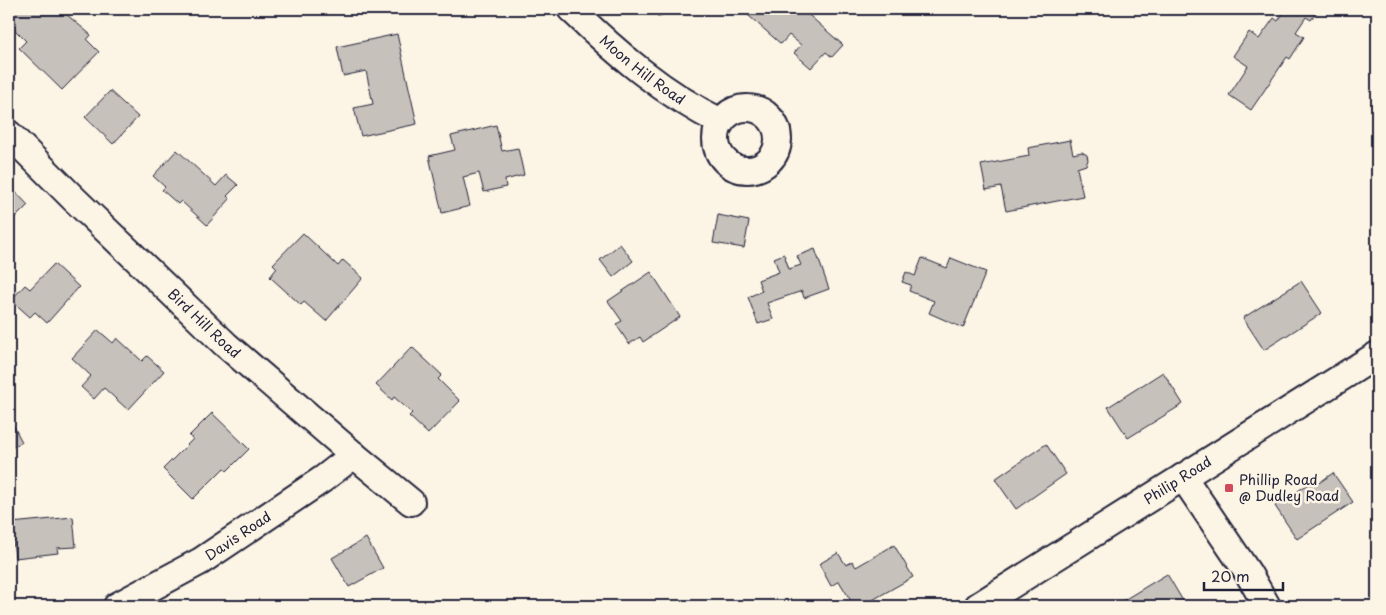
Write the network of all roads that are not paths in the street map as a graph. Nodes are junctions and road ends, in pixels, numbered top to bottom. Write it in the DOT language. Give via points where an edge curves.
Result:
graph roads {
  1 [pos="571,9"];
  2 [pos="721,122"];
  3 [pos="9,134"];
  4 [pos="1377,355"];
  5 [pos="354,455"];
  6 [pos="1183,477"];
  7 [pos="411,502"];
  8 [pos="117,606"];
  9 [pos="978,606"];
  10 [pos="1267,606"];
  1 -- 2 [label="street, Moon Hill Road" via="648,77"];
  3 -- 5 [label="street, Bird Hill Road" via="225,344"];
  4 -- 6 [label="street, Philip Road"];
  5 -- 7 [label="street, Bird Hill Road"];
  5 -- 8 [label="street, Davis Road" via="201,561"];
  6 -- 9 [label="street, Philip Road"];
  6 -- 10 [label="street" via="1248,572"];
}
